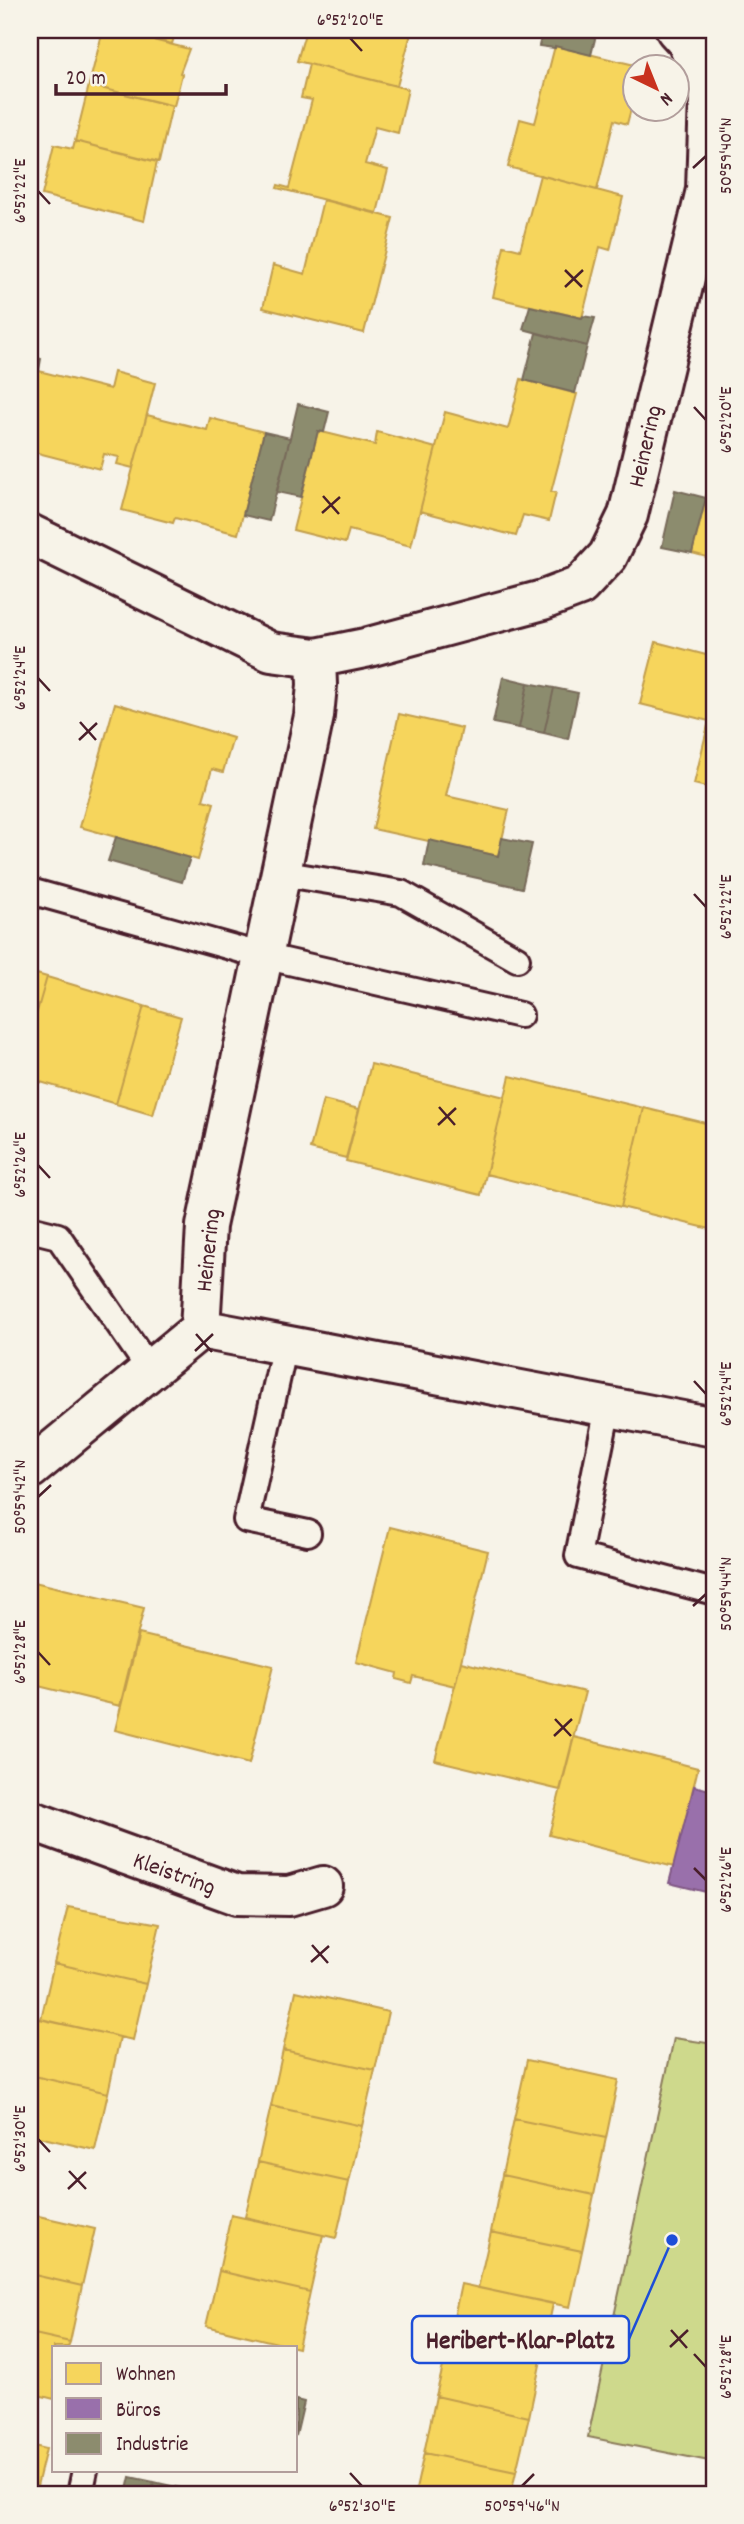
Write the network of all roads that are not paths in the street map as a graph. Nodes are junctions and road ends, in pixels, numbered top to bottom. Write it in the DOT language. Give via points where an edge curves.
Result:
graph roads {
  1 [pos="692,37"];
  2 [pos="30,534"];
  3 [pos="316,658"];
  4 [pos="281,873"];
  5 [pos="30,891"];
  6 [pos="263,956"];
  7 [pos="517,959"];
  8 [pos="520,1014"];
  9 [pos="30,1229"];
  10 [pos="200,1329"];
  11 [pos="285,1345"];
  12 [pos="150,1370"];
  13 [pos="608,1407"];
  14 [pos="714,1427"];
  15 [pos="30,1469"];
  16 [pos="309,1533"];
  17 [pos="714,1592"];
  18 [pos="30,1820"];
  19 [pos="323,1886"];
  20 [pos="85,2472"];
  21 [pos="80,2494"];
  1 -- 3 [label="street, Heinering" via="709,96 705,190 628,515 608,556 580,586 543,600"];
  2 -- 3 [label="street, Heinering" via="271,652"];
  3 -- 4 [label="street, Heinering" via="314,716"];
  4 -- 6 [label="street, Heinering"];
  4 -- 7 [label="lane" via="401,893"];
  5 -- 6 [label="lane"];
  6 -- 8 [label="lane"];
  6 -- 10 [label="street, Heinering" via="206,1226"];
  9 -- 12 [label="lane" via="58,1236"];
  10 -- 11 [label="street"];
  10 -- 12 [label="street"];
  11 -- 13 [label="street"];
  11 -- 16 [label="lane" via="246,1520"];
  12 -- 15 [label="street"];
  13 -- 14 [label="street"];
  13 -- 17 [label="lane" via="578,1556"];
  18 -- 19 [label="street, Kleistring" via="237,1895 289,1896"];
  20 -- 21 [label="lane"];
}
